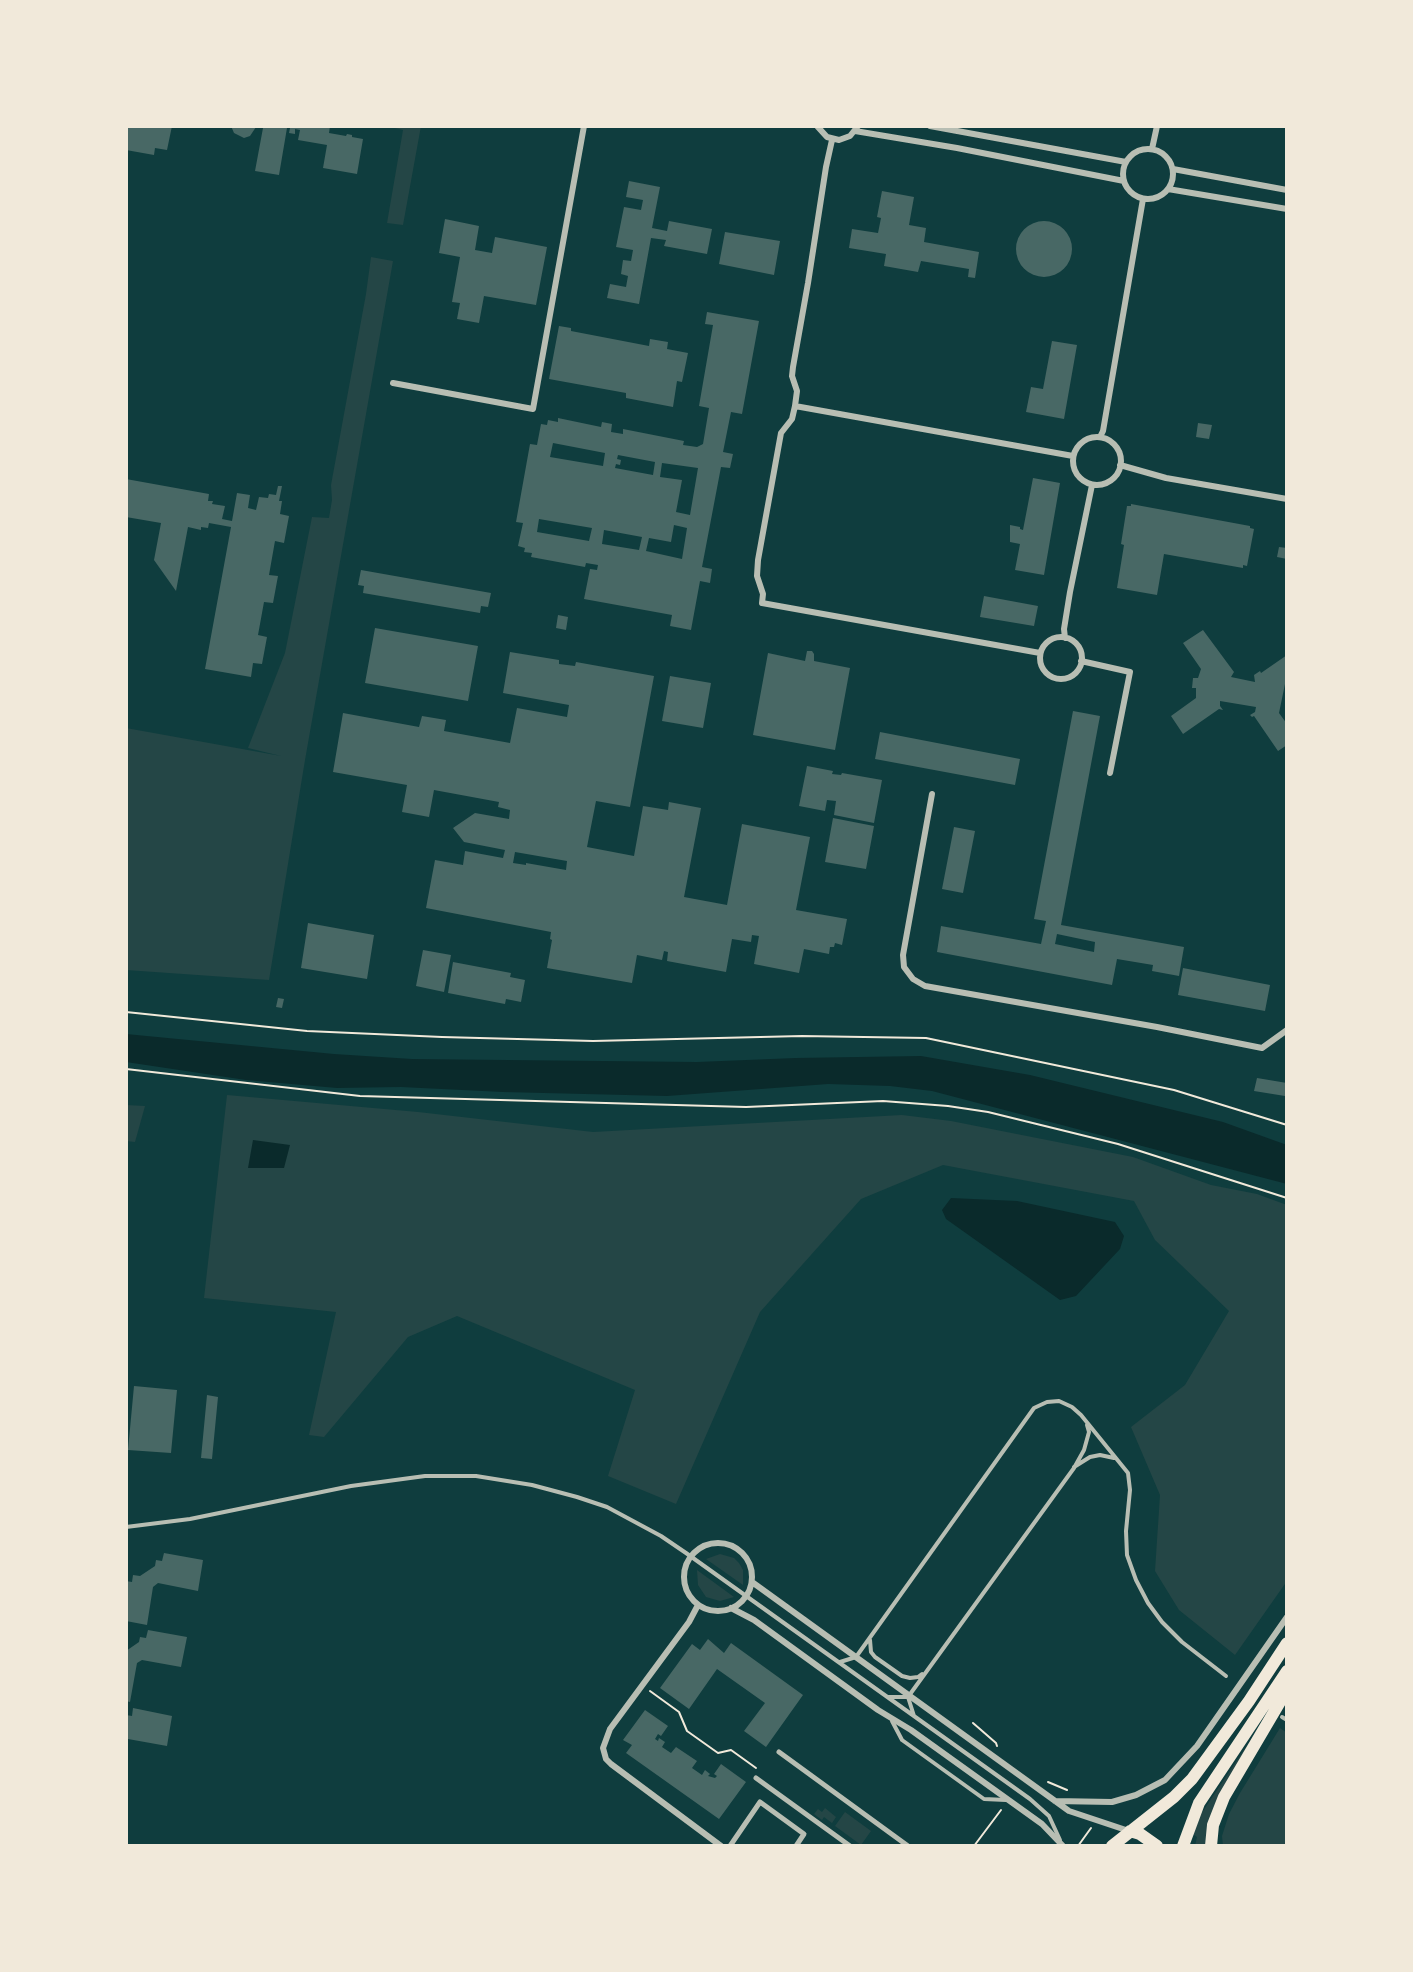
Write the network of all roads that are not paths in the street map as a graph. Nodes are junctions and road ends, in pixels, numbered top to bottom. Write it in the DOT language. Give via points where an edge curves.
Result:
graph roads {
  1 [pos="584,126"];
  2 [pos="817,126"];
  3 [pos="930,126"];
  4 [pos="1157,126"];
  5 [pos="856,129"];
  6 [pos="832,140"];
  7 [pos="1152,149"];
  8 [pos="1126,162"];
  9 [pos="1173,169"];
  10 [pos="1124,181"];
  11 [pos="1168,189"];
  12 [pos="1287,190"];
  13 [pos="1143,199"];
  14 [pos="1287,209"];
  15 [pos="393,383"];
  16 [pos="795,406"];
  17 [pos="1100,437"];
  18 [pos="1073,456"];
  19 [pos="1120,465"];
  20 [pos="1092,484"];
  21 [pos="1287,499"];
  22 [pos="1065,638"];
  23 [pos="1040,653"];
  24 [pos="1081,661"];
  25 [pos="1110,773"];
  26 [pos="932,794"];
  27 [pos="1287,1030"];
  28 [pos="1086,1422"];
  29 [pos="1117,1460"];
  30 [pos="1074,1468"];
  31 [pos="126,1527"];
  32 [pos="691,1557"];
  33 [pos="752,1582"];
  34 [pos="746,1597"];
  35 [pos="698,1605"];
  36 [pos="731,1608"];
  37 [pos="1287,1617"];
  38 [pos="871,1636"];
  39 [pos="1287,1643"];
  40 [pos="856,1657"];
  41 [pos="840,1663"];
  42 [pos="927,1670"];
  43 [pos="1287,1671"];
  44 [pos="1226,1676"];
  45 [pos="1287,1690"];
  46 [pos="908,1696"];
  47 [pos="887,1697"];
  48 [pos="914,1716"];
  49 [pos="1282,1717"];
  50 [pos="891,1718"];
  51 [pos="1287,1720"];
  52 [pos="779,1752"];
  53 [pos="756,1778"];
  54 [pos="1007,1800"];
  55 [pos="1055,1801"];
  56 [pos="1130,1831"];
  57 [pos="1062,1845"];
  58 [pos="721,1846"];
  59 [pos="730,1846"];
  60 [pos="796,1846"];
  61 [pos="850,1846"];
  62 [pos="908,1846"];
  63 [pos="1112,1846"];
  64 [pos="1158,1846"];
  65 [pos="1183,1846"];
  66 [pos="1211,1846"];
  1 -- 15 [label="street" via="533,409"];
  2 -- 6 [label="street"];
  3 -- 8 [label="street"];
  4 -- 7 [label="street"];
  5 -- 6 [label="street" via="845,139"];
  5 -- 10 [label="street"];
  6 -- 16 [label="street" via="793,367"];
  7 -- 8 [label="street" via="1137,152"];
  7 -- 9 [label="street" via="1166,156"];
  8 -- 10 [label="street"];
  9 -- 11 [label="street"];
  9 -- 12 [label="street"];
  10 -- 13 [label="street" via="1131,193"];
  11 -- 13 [label="street" via="1157,198"];
  11 -- 14 [label="street"];
  13 -- 17 [label="street"];
  16 -- 18 [label="street"];
  16 -- 23 [label="street" via="792,419 781,434 758,560 762,603"];
  17 -- 18 [label="street" via="1080,443"];
  17 -- 19 [label="street" via="1118,450"];
  18 -- 20 [label="street" via="1079,477"];
  19 -- 20 [label="street" via="1113,478"];
  19 -- 21 [label="street" via="1166,478"];
  20 -- 22 [label="street" via="1070,592"];
  22 -- 23 [label="street" via="1053,639"];
  22 -- 24 [label="street" via="1076,644"];
  23 -- 24 [label="street" via="1045,672 1057,678 1070,677"];
  24 -- 25 [label="street" via="1130,672"];
  26 -- 27 [label="street" via="903,955 904,967 913,979 925,986 1262,1048"];
  28 -- 29 [label="lane"];
  28 -- 30 [label="lane" via="1087,1441"];
  28 -- 38 [label="lane" via="1072,1407 1059,1401 1034,1408"];
  29 -- 30 [label="lane" via="1100,1455"];
  29 -- 44 [label="lane" via="1128,1473 1127,1555 1136,1580 1162,1622"];
  30 -- 42 [label="lane"];
  31 -- 32 [label="lane" via="190,1519 384,1480 477,1476 532,1485 607,1508 661,1536"];
  32 -- 33 [label="street" via="709,1544 733,1546 747,1559"];
  32 -- 34 [label="lane"];
  32 -- 35 [label="street" via="684,1577"];
  33 -- 34 [label="street"];
  33 -- 40 [label="street"];
  34 -- 36 [label="street"];
  34 -- 41 [label="lane"];
  35 -- 36 [label="street" via="717,1611"];
  35 -- 58 [label="street" via="610,1729 603,1748 606,1759"];
  36 -- 50 [label="street" via="754,1620"];
  37 -- 55 [label="street" via="1197,1746 1165,1780 1144,1792 1112,1802"];
  38 -- 40 [label="lane"];
  38 -- 42 [label="lane" via="871,1652 902,1676 918,1677"];
  39 -- 56 [label="main road" via="1198,1772 1174,1797"];
  40 -- 41 [label="lane"];
  40 -- 46 [label="street"];
  41 -- 47 [label="lane"];
  42 -- 46 [label="lane"];
  43 -- 65 [label="main road" via="1199,1803"];
  45 -- 66 [label="main road" via="1224,1797 1213,1825"];
  46 -- 47 [label="lane"];
  46 -- 48 [label="lane"];
  46 -- 55 [label="street"];
  47 -- 48 [label="lane"];
  48 -- 57 [label="lane" via="1043,1810"];
  49 -- 51 [label="lane"];
  50 -- 54 [label="street"];
  50 -- 54 [label="lane" via="903,1740 984,1799"];
  52 -- 62 [label="street"];
  53 -- 61 [label="street"];
  54 -- 57 [label="street" via="1042,1824"];
  55 -- 56 [label="street" via="1069,1811"];
  56 -- 63 [label="main road"];
  56 -- 64 [label="main road"];
  59 -- 60 [label="street" via="760,1802 804,1834"];
}
